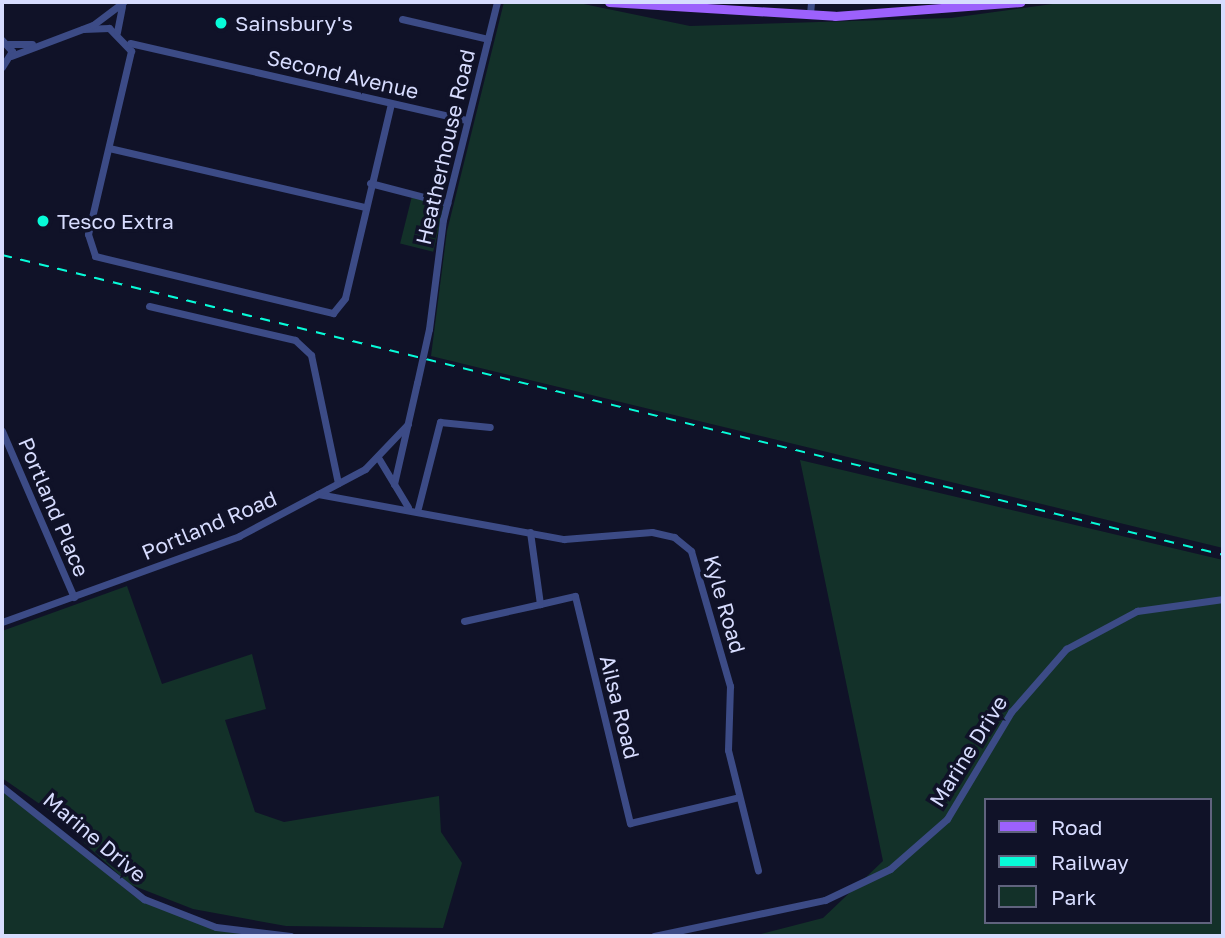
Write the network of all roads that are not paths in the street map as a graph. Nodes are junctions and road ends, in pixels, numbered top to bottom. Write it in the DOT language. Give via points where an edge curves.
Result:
graph roads {
  1 [pos="124,2"];
  2 [pos="497,2"];
  3 [pos="609,2"];
  4 [pos="811,2"];
  5 [pos="1020,2"];
  6 [pos="810,14"];
  7 [pos="402,19"];
  8 [pos="83,29"];
  9 [pos="117,32"];
  10 [pos="488,39"];
  11 [pos="5,42"];
  12 [pos="130,43"];
  13 [pos="32,44"];
  14 [pos="11,56"];
  15 [pos="2,67"];
  16 [pos="391,104"];
  17 [pos="467,120"];
  18 [pos="109,148"];
  19 [pos="370,183"];
  20 [pos="447,203"];
  21 [pos="365,207"];
  22 [pos="149,306"];
  23 [pos="417,383"];
  24 [pos="408,424"];
  25 [pos="490,427"];
  26 [pos="2,430"];
  27 [pos="379,459"];
  28 [pos="338,483"];
  29 [pos="394,484"];
  30 [pos="318,494"];
  31 [pos="408,507"];
  32 [pos="418,508"];
  33 [pos="530,532"];
  34 [pos="74,597"];
  35 [pos="1223,598"];
  36 [pos="540,604"];
  37 [pos="464,621"];
  38 [pos="2,622"];
  39 [pos="2,787"];
  40 [pos="738,797"];
  41 [pos="758,870"];
  42 [pos="290,936"];
  43 [pos="654,936"];
  1 -- 8 [label="street"];
  1 -- 9 [label="street"];
  2 -- 10 [label="street, Heatherhouse Road"];
  3 -- 6 [label="main road"];
  4 -- 6 [label="street"];
  5 -- 6 [label="main road"];
  7 -- 10 [label="street"];
  8 -- 9 [label="street"];
  8 -- 13 [label="street"];
  9 -- 12 [label="street"];
  10 -- 17 [label="street, Heatherhouse Road"];
  11 -- 13 [label="street"];
  11 -- 14 [label="street"];
  12 -- 16 [label="street, Second Avenue"];
  12 -- 18 [label="street"];
  13 -- 14 [label="street"];
  14 -- 15 [label="street"];
  16 -- 17 [label="street, Second Avenue"];
  16 -- 19 [label="street"];
  17 -- 20 [label="street, Heatherhouse Road"];
  18 -- 21 [label="street"];
  18 -- 21 [label="street" via="88,234 95,256 333,313 345,298"];
  19 -- 20 [label="street"];
  19 -- 21 [label="street"];
  20 -- 23 [label="street, Heatherhouse Road, bridge"];
  22 -- 28 [label="street" via="295,340 311,355"];
  23 -- 24 [label="street, Portland Road"];
  24 -- 27 [label="street, Portland Road"];
  24 -- 29 [label="street"];
  25 -- 32 [label="street" via="440,422"];
  26 -- 34 [label="street, Portland Place"];
  27 -- 28 [label="street, Portland Road"];
  27 -- 29 [label="street"];
  28 -- 30 [label="street, Portland Road"];
  29 -- 31 [label="street"];
  30 -- 31 [label="street, Kyle Road"];
  30 -- 34 [label="street, Portland Road" via="239,536"];
  31 -- 32 [label="street, Kyle Road"];
  32 -- 33 [label="street, Kyle Road"];
  33 -- 36 [label="street"];
  33 -- 40 [label="street, Kyle Road" via="589,541 652,532 674,537 691,551 730,686 728,750"];
  34 -- 38 [label="street, Portland Road"];
  35 -- 43 [label="street, Marine Drive" via="1137,611 1066,649 1011,712 947,819 890,869 825,900"];
  36 -- 37 [label="street"];
  36 -- 40 [label="street, Ailsa Road" via="575,596 630,823"];
  39 -- 42 [label="street, Marine Drive" via="144,899 216,927"];
  40 -- 41 [label="street, Kyle Road"];
}
